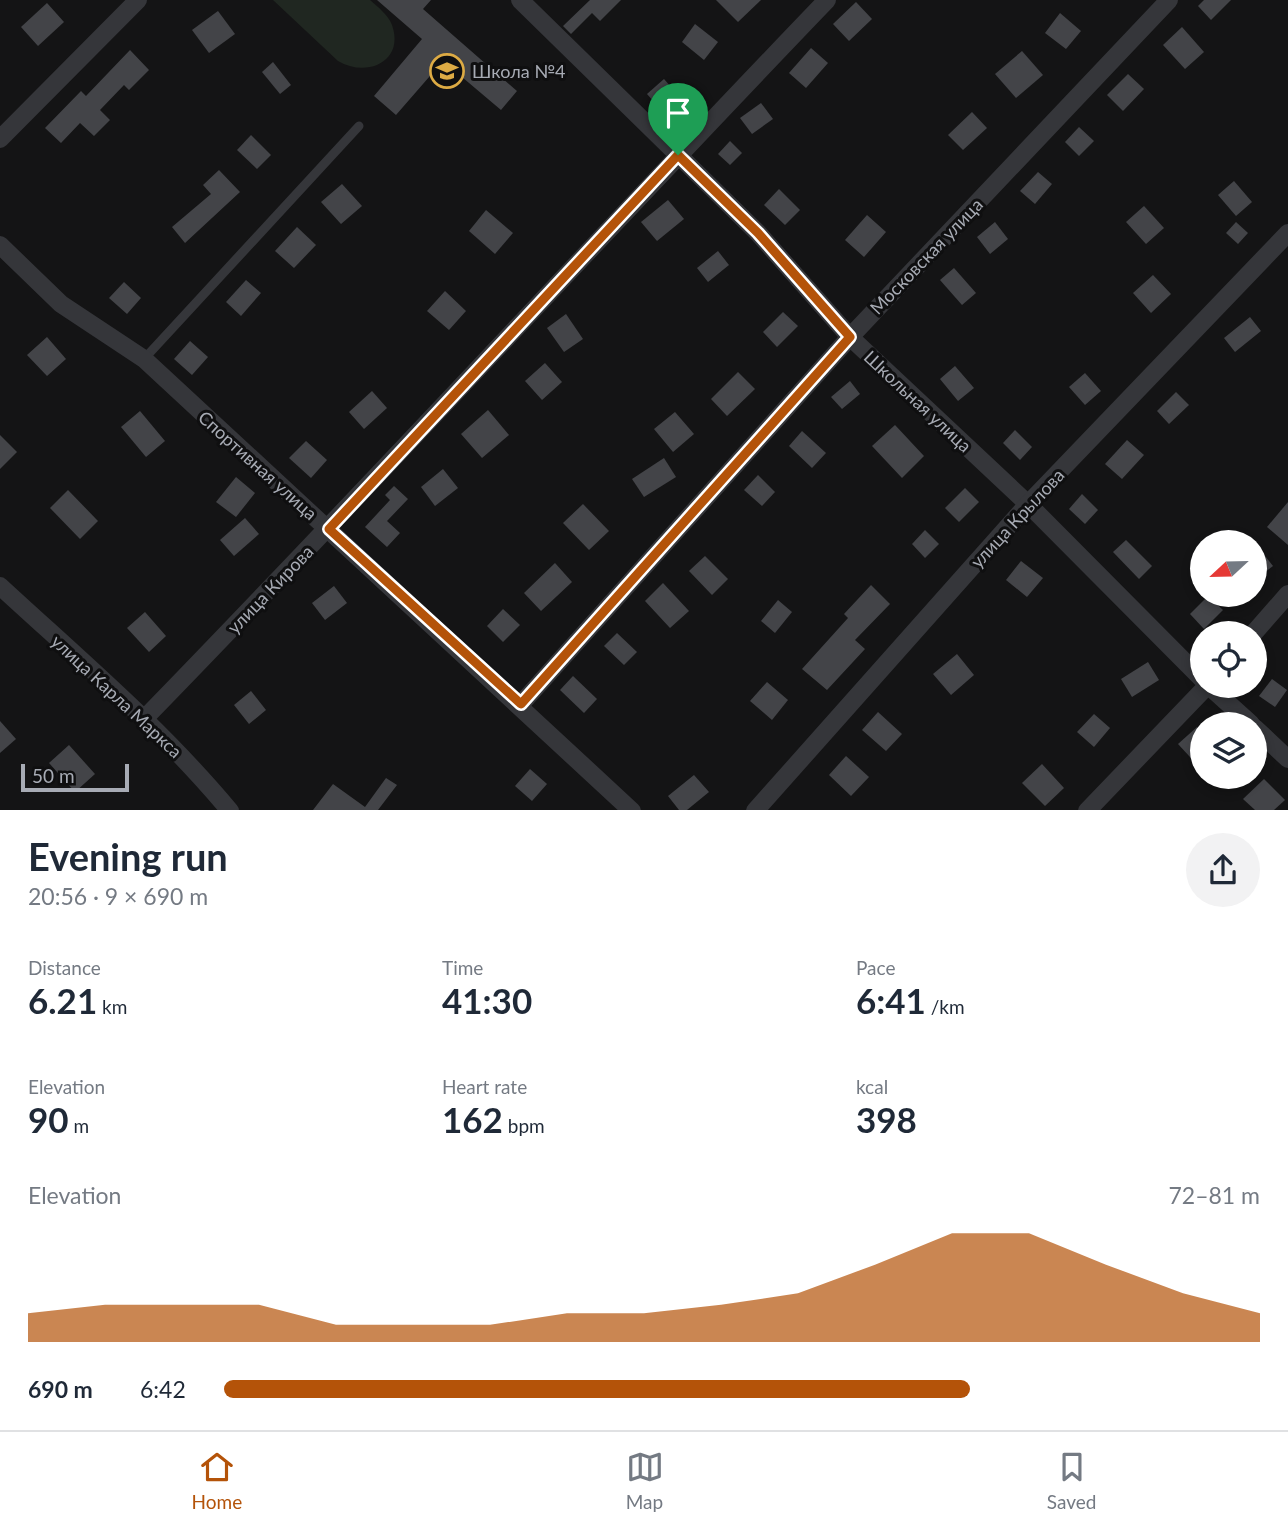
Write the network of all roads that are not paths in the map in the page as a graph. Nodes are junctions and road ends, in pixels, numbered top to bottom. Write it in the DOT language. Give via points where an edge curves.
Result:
graph roads {
  1 [pos="138,0"];
  2 [pos="520,0"];
  3 [pos="827,0"];
  4 [pos="1169,0"];
  5 [pos="359,125"];
  6 [pos="0,139"];
  7 [pos="678,155"];
  8 [pos="1288,233"];
  9 [pos="0,245"];
  10 [pos="850,337"];
  11 [pos="145,359"];
  12 [pos="1028,504"];
  13 [pos="329,529"];
  14 [pos="0,586"];
  15 [pos="1288,594"];
  16 [pos="1264,621"];
  17 [pos="1190,667"];
  18 [pos="1196,698"];
  19 [pos="1222,698"];
  20 [pos="521,704"];
  21 [pos="1237,712"];
  22 [pos="144,719"];
  23 [pos="1267,739"];
  24 [pos="1288,759"];
  25 [pos="230,810"];
  26 [pos="632,810"];
  27 [pos="755,810"];
  28 [pos="1087,810"];
  1 -- 6 [label="street"];
  2 -- 7 [label="street, Школьная улица"];
  3 -- 7 [label="street, улица Кирова"];
  4 -- 10 [label="street, Московская улица"];
  5 -- 11 [label="lane"];
  7 -- 10 [label="street, Школьная улица" via="758,233"];
  7 -- 13 [label="street, улица Кирова"];
  8 -- 12 [label="street, улица Крылова"];
  9 -- 11 [label="street, Спортивная улица" via="61,304"];
  10 -- 12 [label="street, Школьная улица"];
  10 -- 20 [label="street, Московская улица"];
  11 -- 13 [label="street, Спортивная улица"];
  12 -- 17 [label="street, Школьная улица"];
  12 -- 27 [label="street, улица Крылова"];
  13 -- 20 [label="street, Спортивная улица"];
  13 -- 22 [label="street, улица Кирова"];
  14 -- 22 [label="street, улица Карла Маркса"];
  15 -- 16 [label="street"];
  18 -- 28 [label="street"];
  19 -- 21 [label="street"];
  20 -- 26 [label="street, Спортивная улица"];
  22 -- 25 [label="street, улица Карла Маркса"];
  23 -- 24 [label="street"];
}
